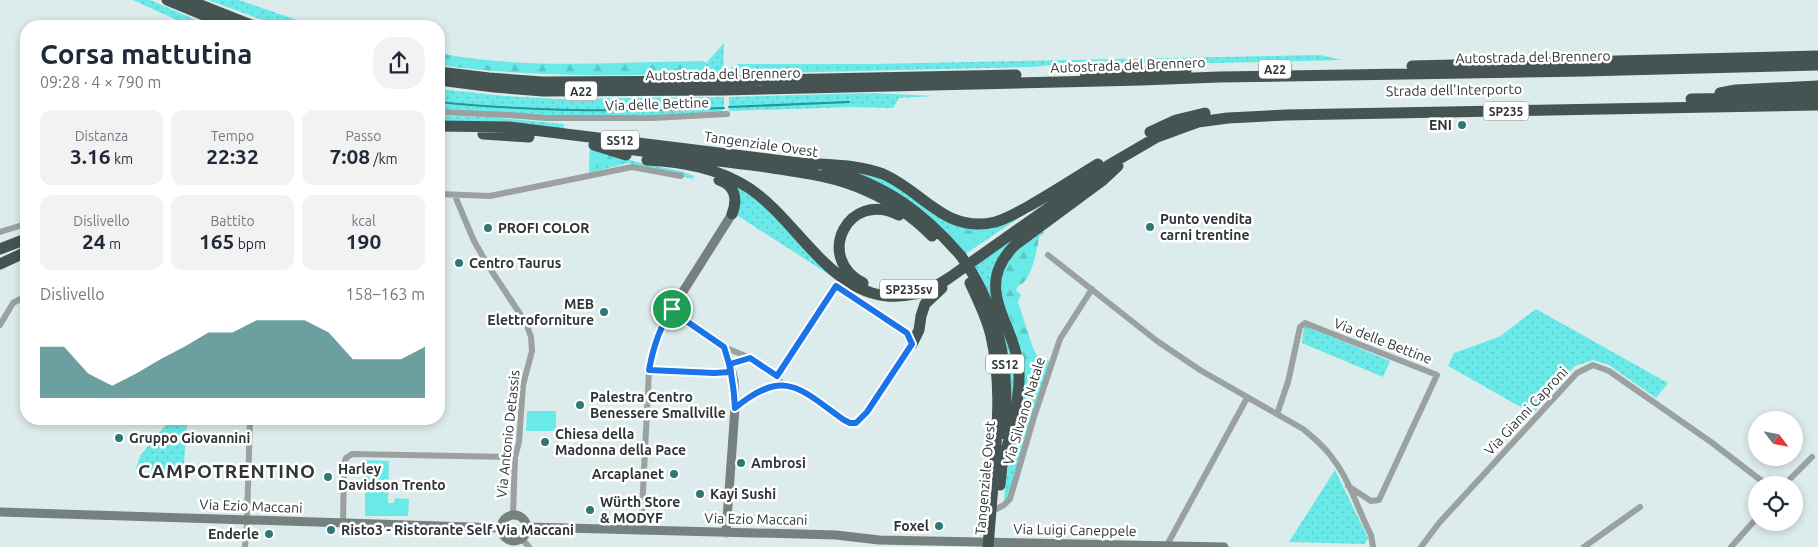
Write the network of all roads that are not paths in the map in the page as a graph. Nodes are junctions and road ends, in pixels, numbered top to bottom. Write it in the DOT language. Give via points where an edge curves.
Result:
graph roads {
  1 [pos="168,0"];
  2 [pos="188,0"];
  3 [pos="216,20"];
  4 [pos="239,20"];
  5 [pos="1818,56"];
  6 [pos="1818,65"];
  7 [pos="445,73"];
  8 [pos="445,81"];
  9 [pos="728,85"];
  10 [pos="1818,86"];
  11 [pos="1818,96"];
  12 [pos="1683,99"];
  13 [pos="1818,107"];
  14 [pos="445,112"];
  15 [pos="727,114"];
  16 [pos="445,126"];
  17 [pos="445,134"];
  18 [pos="594,145"];
  19 [pos="1137,149"];
  20 [pos="647,160"];
  21 [pos="1102,162"];
  22 [pos="800,163"];
  23 [pos="681,176"];
  24 [pos="445,195"];
  25 [pos="455,196"];
  26 [pos="732,214"];
  27 [pos="20,226"];
  28 [pos="0,232"];
  29 [pos="20,241"];
  30 [pos="944,247"];
  31 [pos="0,249"];
  32 [pos="20,249"];
  33 [pos="20,255"];
  34 [pos="1048,255"];
  35 [pos="0,256"];
  36 [pos="958,258"];
  37 [pos="0,264"];
  38 [pos="968,273"];
  39 [pos="949,278"];
  40 [pos="1092,289"];
  41 [pos="20,299"];
  42 [pos="672,309"];
  43 [pos="0,325"];
  44 [pos="912,344"];
  45 [pos="724,347"];
  46 [pos="750,358"];
  47 [pos="730,368"];
  48 [pos="649,370"];
  49 [pos="777,376"];
  50 [pos="782,384"];
  51 [pos="1247,398"];
  52 [pos="735,408"];
  53 [pos="1277,414"];
  54 [pos="250,425"];
  55 [pos="515,457"];
  56 [pos="1812,457"];
  57 [pos="1003,463"];
  58 [pos="1755,476"];
  59 [pos="1793,476"];
  60 [pos="997,485"];
  61 [pos="1348,486"];
  62 [pos="1640,507"];
  63 [pos="0,512"];
  64 [pos="513,515"];
  65 [pos="247,522"];
  66 [pos="343,522"];
  67 [pos="528,527"];
  68 [pos="501,528"];
  69 [pos="1748,528"];
  70 [pos="642,531"];
  71 [pos="726,532"];
  72 [pos="522,539"];
  73 [pos="984,543"];
  74 [pos="1160,546"];
  75 [pos="245,547"];
  76 [pos="529,547"];
  77 [pos="994,547"];
  78 [pos="1224,547"];
  79 [pos="1373,547"];
  80 [pos="1421,547"];
  81 [pos="1584,547"];
  82 [pos="1731,547"];
  1 -- 3 [label="highway"];
  2 -- 4 [label="highway"];
  5 -- 9 [label="highway, Autostrada del Brennero / A22"];
  6 -- 9 [label="highway, Autostrada del Brennero / A22" via="1142,80"];
  7 -- 9 [label="highway, Autostrada del Brennero / A22" via="542,82"];
  8 -- 9 [label="highway, Autostrada del Brennero / A22" via="543,91"];
  10 -- 12 [label="highway" via="1736,90"];
  11 -- 12 [label="highway, Strada dell'Interporto / SP235"];
  12 -- 21 [label="highway, Strada dell'Interporto / SP235" via="1217,111 1176,120"];
  13 -- 19 [label="highway, Strada dell'Interporto / SP235" via="1683,107 1228,118 1176,129"];
  14 -- 15 [label="street, Via delle Bettine" via="546,118"];
  16 -- 22 [label="highway, Tangenziale Ovest / SS12" via="509,127"];
  17 -- 18 [label="highway, Tangenziale Ovest / SS12" via="523,136"];
  18 -- 20 [label="highway, SP235sv"];
  18 -- 30 [label="highway, Tangenziale Ovest / SS12" via="804,172 837,180 866,190 906,212"];
  19 -- 39 [label="highway, SP235sv" via="1080,185"];
  19 -- 57 [label="highway" via="1102,180 1015,245 999,266 996,296 1018,357 1019,390"];
  20 -- 26 [label="highway" via="726,182 736,199"];
  20 -- 39 [label="highway, SP235sv" via="717,171 744,185 764,200 841,278 858,289 881,296 914,295"];
  21 -- 22 [label="highway" via="1009,217 984,224 958,221 944,215 907,187 878,172"];
  21 -- 30 [label="highway, SP235sv" via="954,266 927,283 908,289 881,289 857,280 842,263 839,244 850,219 861,212 882,209 903,217"];
  22 -- 36 [label="highway, Tangenziale Ovest / SS12" via="836,172 885,191 925,219"];
  23 -- 25 [label="street" via="632,167 490,196"];
  24 -- 25 [label="street"];
  25 -- 55 [label="street, Via Antonio Detassis" via="474,241 526,323 531,337 532,351 524,385"];
  26 -- 42 [label="street"];
  27 -- 28 [label="street"];
  29 -- 31 [label="highway"];
  30 -- 36 [label="highway, Tangenziale Ovest / SS12"];
  32 -- 35 [label="highway"];
  33 -- 37 [label="highway"];
  34 -- 40 [label="street, Via delle Bettine"];
  36 -- 38 [label="highway, Tangenziale Ovest / SS12"];
  38 -- 57 [label="highway, Tangenziale Ovest / SS12" via="987,300 1002,346 1007,403"];
  38 -- 60 [label="highway, Tangenziale Ovest / SS12" via="988,326 996,364"];
  39 -- 44 [label="highway" via="925,304 920,316 920,330"];
  40 -- 51 [label="street, Via delle Bettine" via="1158,341"];
  40 -- 73 [label="street, Via Silvano Natale" via="1060,339 1010,499 986,514"];
  41 -- 43 [label="street" via="13,302"];
  42 -- 45 [label="street"];
  42 -- 48 [label="street" via="652,351"];
  44 -- 49 [label="street" via="907,333 836,286"];
  44 -- 50 [label="street" via="867,412 856,423 844,420 794,387"];
  45 -- 46 [label="street"];
  45 -- 47 [label="street"];
  46 -- 47 [label="street"];
  46 -- 49 [label="street"];
  47 -- 48 [label="street" via="714,373"];
  47 -- 52 [label="street"];
  48 -- 70 [label="street"];
  49 -- 50 [label="street"];
  50 -- 52 [label="street" via="762,390"];
  51 -- 53 [label="street, Via delle Bettine"];
  51 -- 74 [label="street"];
  52 -- 71 [label="street"];
  53 -- 61 [label="street, Via delle Bettine" via="1303,429 1324,448"];
  53 -- 61 [label="street, Via delle Bettine" via="1300,327 1305,323 1437,375 1379,500 1371,501"];
  54 -- 65 [label="street"];
  55 -- 64 [label="street, Via Antonio Detassis"];
  55 -- 66 [label="street" via="352,454 344,464"];
  56 -- 59 [label="street"];
  57 -- 60 [label="highway, Tangenziale Ovest / SS12"];
  58 -- 80 [label="street, Via Gianni Caproni" via="1609,371 1593,366 1577,373"];
  60 -- 73 [label="highway, Tangenziale Ovest / SS12, bridge"];
  60 -- 77 [label="highway, Tangenziale Ovest / SS12"];
  61 -- 79 [label="street, Via delle Bettine" via="1371,535"];
  62 -- 81 [label="street"];
  63 -- 65 [label="street, Via Ezio Maccani"];
  64 -- 67 [label="street" via="523,518"];
  64 -- 68 [label="street" via="506,518"];
  65 -- 66 [label="street, Via Ezio Maccani"];
  65 -- 75 [label="street, Via Ezio Maccani"];
  66 -- 68 [label="street, Via Ezio Maccani"];
  67 -- 70 [label="street, Via Ezio Maccani"];
  67 -- 72 [label="street"];
  68 -- 72 [label="street" via="508,539"];
  69 -- 82 [label="street"];
  70 -- 71 [label="street, Via Ezio Maccani"];
  71 -- 73 [label="street, Via Ezio Maccani"];
  72 -- 76 [label="street"];
  73 -- 74 [label="street, Via Luigi Caneppele"];
  74 -- 78 [label="street, Via Luigi Caneppele"];
}
